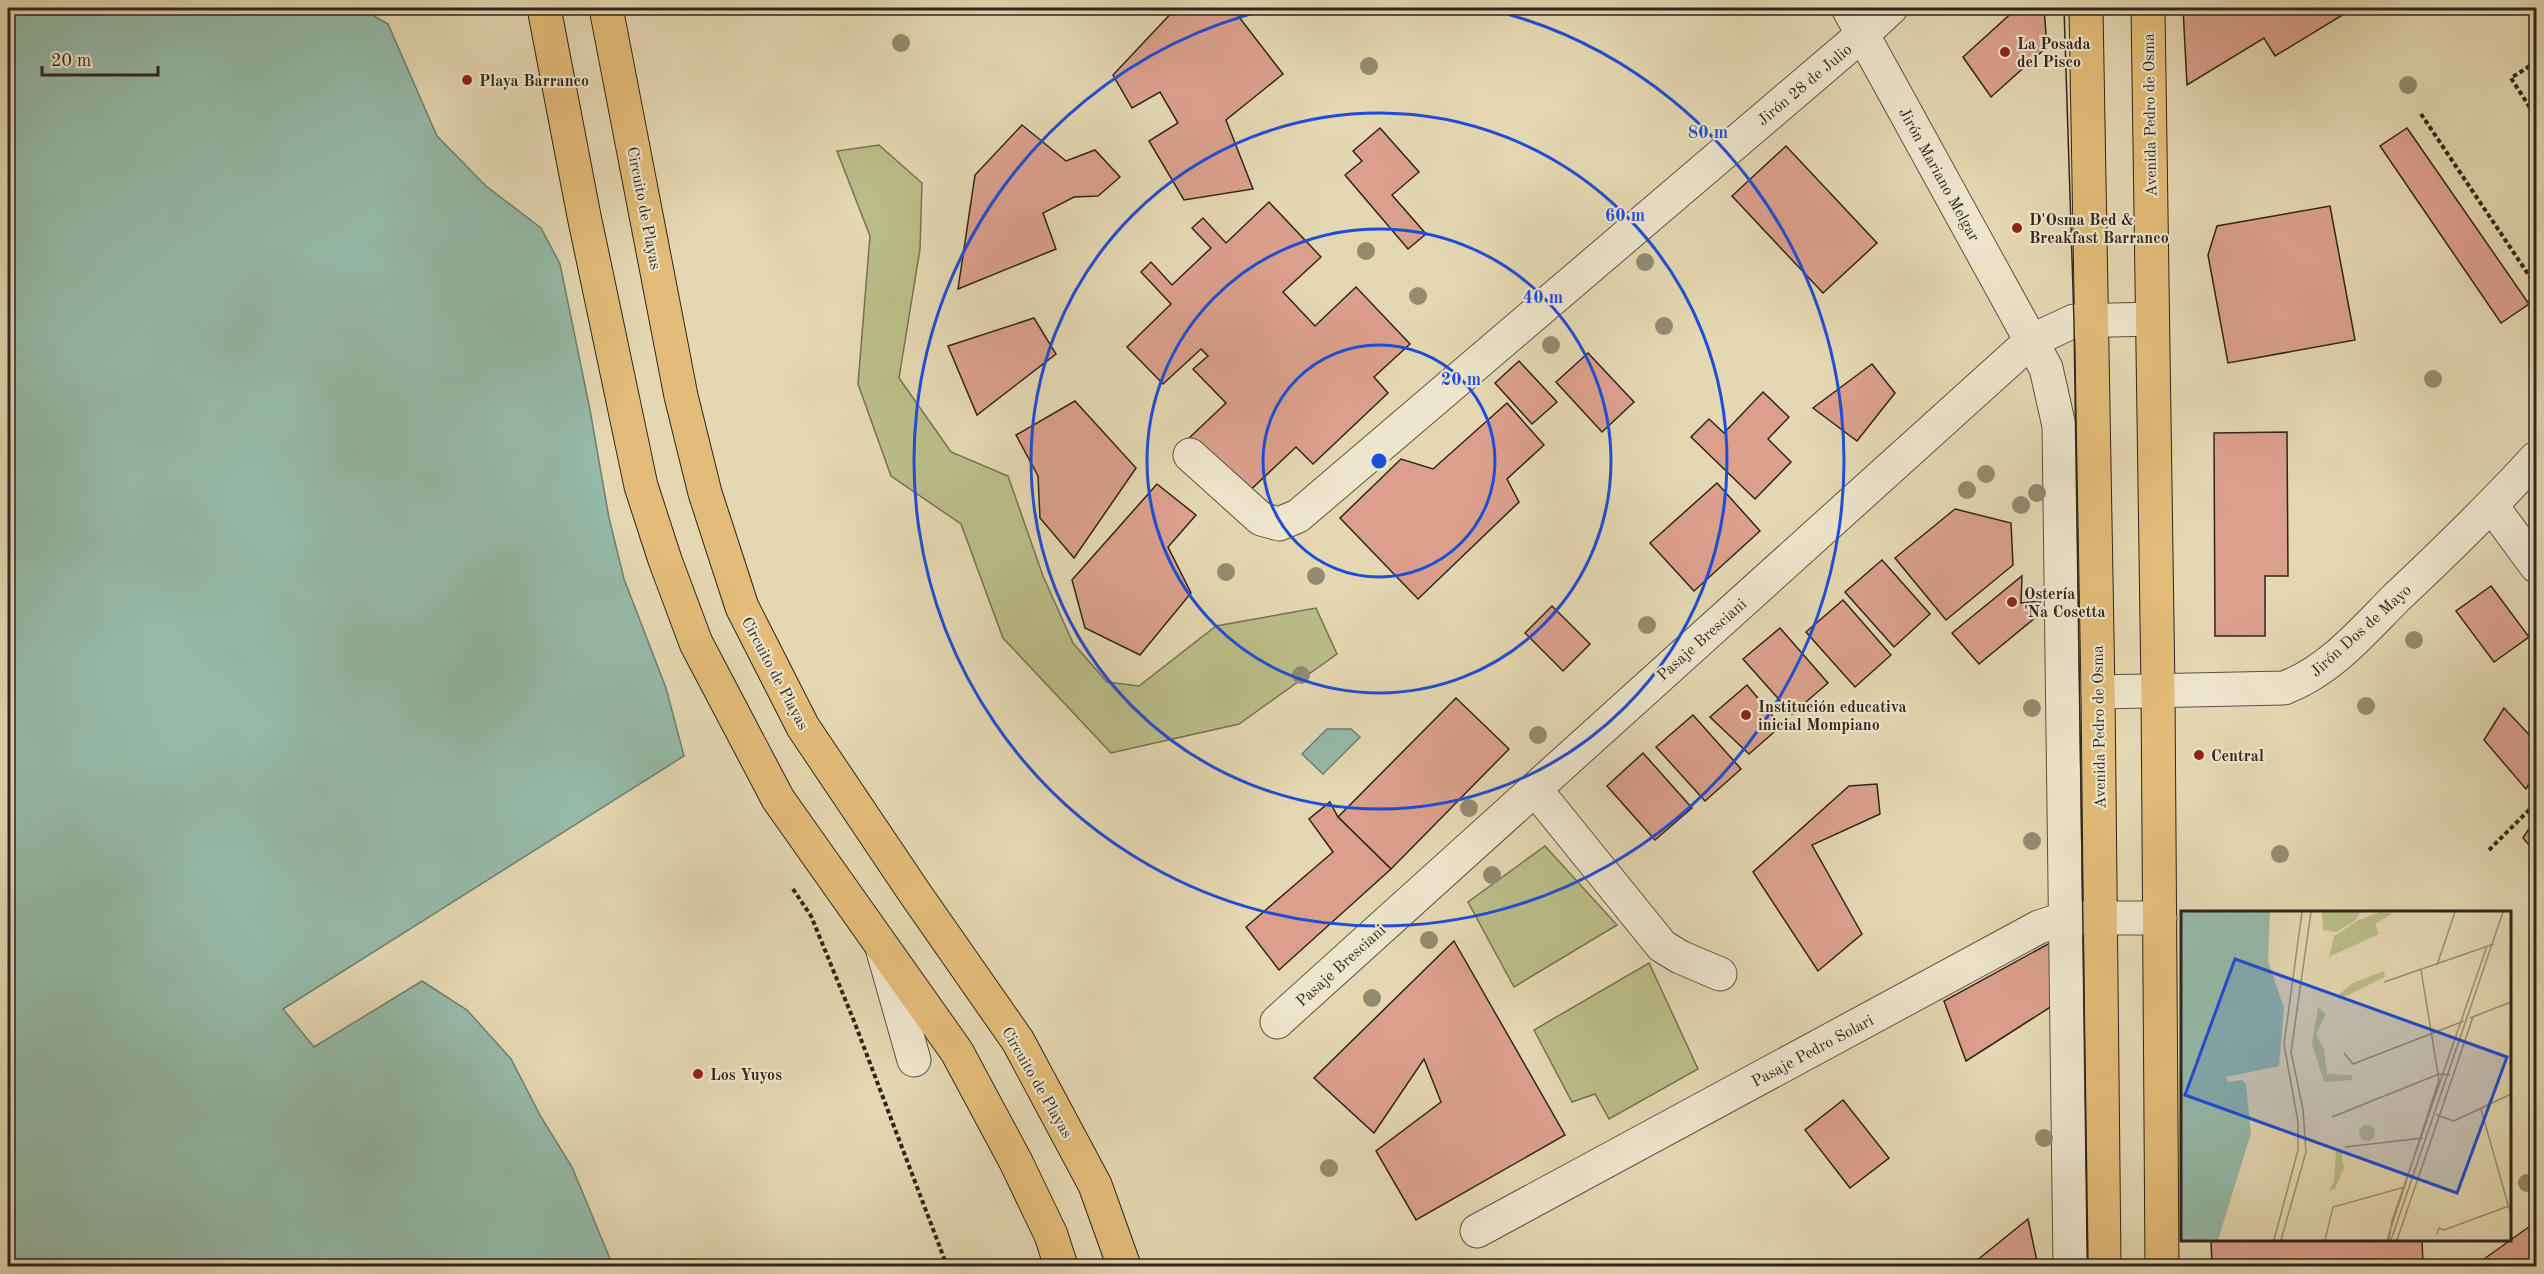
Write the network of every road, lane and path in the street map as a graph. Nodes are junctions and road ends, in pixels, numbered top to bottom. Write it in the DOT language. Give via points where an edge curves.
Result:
graph roads {
  1 [pos="544,8"];
  2 [pos="606,8"];
  3 [pos="1890,8"];
  4 [pos="2086,8"];
  5 [pos="2148,8"];
  6 [pos="1855,21"];
  7 [pos="2536,62"];
  8 [pos="2421,114"];
  9 [pos="2536,117"];
  10 [pos="2536,286"];
  11 [pos="2091,319"];
  12 [pos="2152,319"];
  13 [pos="2031,341"];
  14 [pos="1190,455"];
  15 [pos="2536,458"];
  16 [pos="2492,506"];
  17 [pos="2536,566"];
  18 [pos="2158,690"];
  19 [pos="2098,692"];
  20 [pos="1535,789"];
  21 [pos="2536,803"];
  22 [pos="2489,850"];
  23 [pos="2100,917"];
  24 [pos="2066,918"];
  25 [pos="2160,918"];
  26 [pos="881,943"];
  27 [pos="1720,974"];
  28 [pos="1277,1022"];
  29 [pos="914,1060"];
  30 [pos="1477,1231"];
  31 [pos="1061,1266"];
  32 [pos="1124,1266"];
  33 [pos="2070,1266"];
  34 [pos="2104,1266"];
  35 [pos="2162,1266"];
  1 -- 26 [label="main road" via="641,486 665,560 696,643 778,799"];
  2 -- 32 [label="main road, Circuito de Playas" via="681,396 705,493 742,607 803,727 1017,1041 1095,1185"];
  3 -- 6 [label="street, Jirón 28 de Julio"];
  4 -- 11 [label="main road, Avenida Pedro de Osma"];
  5 -- 12 [label="main road, Avenida Pedro de Osma"];
  6 -- 13 [label="street, Jirón Mariano Melgar"];
  6 -- 14 [label="street, Jirón 28 de Julio" via="1298,516 1279,524 1261,519"];
  7 -- 9 [label="path" via="2511,78"];
  8 -- 10 [label="path"];
  11 -- 12 [label="street, Pasaje Bresciani"];
  11 -- 13 [label="street, Pasaje Bresciani" via="2074,321"];
  11 -- 19 [label="main road, Avenida Pedro de Osma"];
  12 -- 18 [label="main road, Avenida Pedro de Osma"];
  13 -- 20 [label="street, Pasaje Bresciani"];
  13 -- 24 [label="street" via="2046,368 2059,426"];
  15 -- 16 [label="street, Jirón Dos de Mayo"];
  16 -- 17 [label="street"];
  16 -- 18 [label="street, Jirón Dos de Mayo" via="2334,658 2304,681 2284,688"];
  18 -- 19 [label="street, Jirón Dos de Mayo"];
  18 -- 25 [label="main road, Avenida Pedro de Osma"];
  19 -- 23 [label="main road, Avenida Pedro de Osma"];
  20 -- 27 [label="street" via="1662,946"];
  20 -- 28 [label="street, Pasaje Bresciani"];
  21 -- 22 [label="path"];
  23 -- 24 [label="street, Pasaje Pedro Solari"];
  23 -- 25 [label="street, Pasaje Pedro Solari"];
  23 -- 34 [label="main road, Avenida Pedro de Osma"];
  24 -- 30 [label="street, Pasaje Pedro Solari" via="2039,927"];
  24 -- 33 [label="street"];
  25 -- 35 [label="main road, Avenida Pedro de Osma"];
  26 -- 29 [label="street"];
  26 -- 31 [label="main road" via="957,1052 1021,1172"];
}
